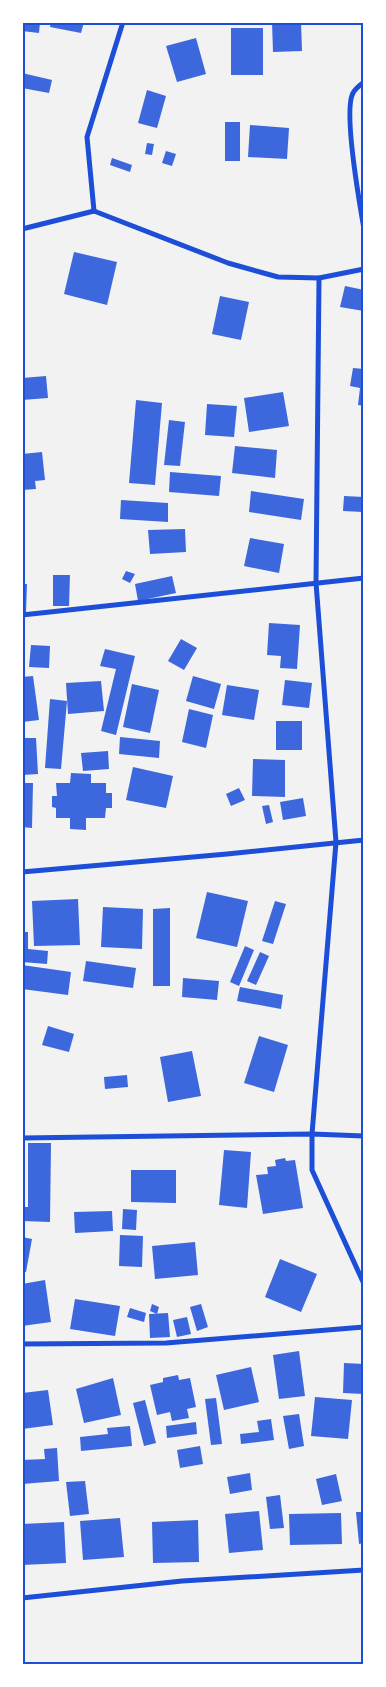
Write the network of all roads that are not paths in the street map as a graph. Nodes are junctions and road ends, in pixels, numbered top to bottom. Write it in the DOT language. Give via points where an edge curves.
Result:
graph roads {
  1 [pos="123,22"];
  2 [pos="364,82"];
  3 [pos="94,212"];
  4 [pos="22,229"];
  5 [pos="364,229"];
  6 [pos="364,268"];
  7 [pos="320,278"];
  8 [pos="364,578"];
  9 [pos="316,584"];
  10 [pos="22,615"];
  11 [pos="364,840"];
  12 [pos="336,842"];
  13 [pos="22,872"];
  14 [pos="312,1134"];
  15 [pos="364,1136"];
  16 [pos="22,1138"];
  17 [pos="364,1284"];
  18 [pos="364,1328"];
  19 [pos="22,1344"];
  20 [pos="364,1570"];
  21 [pos="22,1598"];
  1 -- 3 [label="street" via="87,137"];
  2 -- 5 [label="street" via="352,94 350,109 354,172"];
  3 -- 4 [label="street"];
  3 -- 7 [label="street" via="228,263 278,277"];
  6 -- 7 [label="street"];
  7 -- 9 [label="street"];
  8 -- 9 [label="street"];
  9 -- 10 [label="street"];
  9 -- 12 [label="street"];
  11 -- 12 [label="street"];
  12 -- 13 [label="street"];
  12 -- 14 [label="street"];
  14 -- 15 [label="street"];
  14 -- 16 [label="street"];
  14 -- 17 [label="street" via="312,1170"];
  18 -- 19 [label="street" via="166,1343"];
  20 -- 21 [label="street" via="182,1581"];
}
